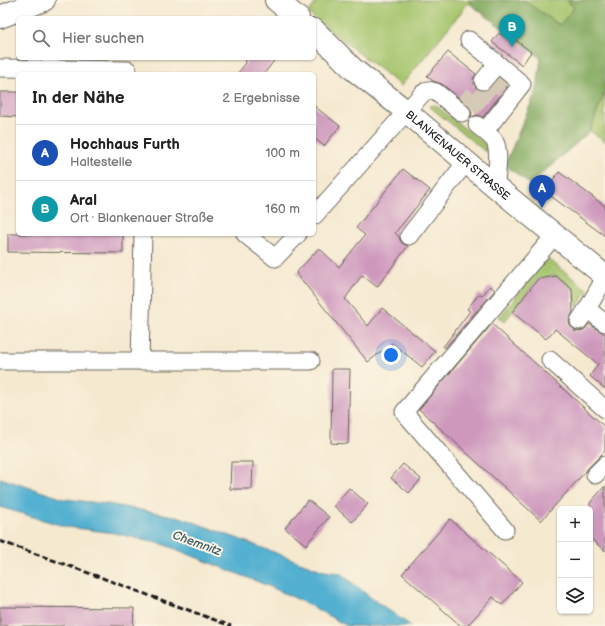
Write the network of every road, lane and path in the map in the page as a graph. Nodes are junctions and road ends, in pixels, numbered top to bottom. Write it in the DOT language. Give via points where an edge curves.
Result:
graph roads {
  1 [pos="44,0"];
  2 [pos="276,0"];
  3 [pos="296,16"];
  4 [pos="0,17"];
  5 [pos="316,32"];
  6 [pos="469,40"];
  7 [pos="0,68"];
  8 [pos="128,72"];
  9 [pos="461,110"];
  10 [pos="406,112"];
  11 [pos="466,162"];
  12 [pos="496,187"];
  13 [pos="316,214"];
  14 [pos="555,235"];
  15 [pos="143,236"];
  16 [pos="248,236"];
  17 [pos="296,236"];
  18 [pos="409,236"];
  19 [pos="605,277"];
  20 [pos="605,323"];
  21 [pos="550,360"];
  22 [pos="0,361"];
  23 [pos="140,361"];
  24 [pos="311,361"];
  25 [pos="605,409"];
  26 [pos="505,530"];
  1 -- 4 [label="main road"];
  2 -- 3 [label="main road"];
  5 -- 10 [label="main road, BLANKENAUER STRASSE" via="353,69"];
  6 -- 12 [label="lane" via="490,74 522,84 495,110 495,142 498,154"];
  7 -- 8 [label="lane"];
  9 -- 10 [label="lane" via="436,92 428,90"];
  10 -- 11 [label="main road, BLANKENAUER STRASSE"];
  10 -- 13 [label="lane"];
  11 -- 12 [label="main road, BLANKENAUER STRASSE"];
  11 -- 18 [label="lane"];
  12 -- 14 [label="main road, BLANKENAUER STRASSE"];
  14 -- 19 [label="main road, BLANKENAUER STRASSE"];
  14 -- 26 [label="lane" via="404,412"];
  15 -- 23 [label="lane"];
  16 -- 17 [label="lane" via="276,258"];
  19 -- 20 [label="lane" via="583,315"];
  21 -- 25 [label="lane"];
  22 -- 23 [label="lane"];
  23 -- 24 [label="lane"];
}
